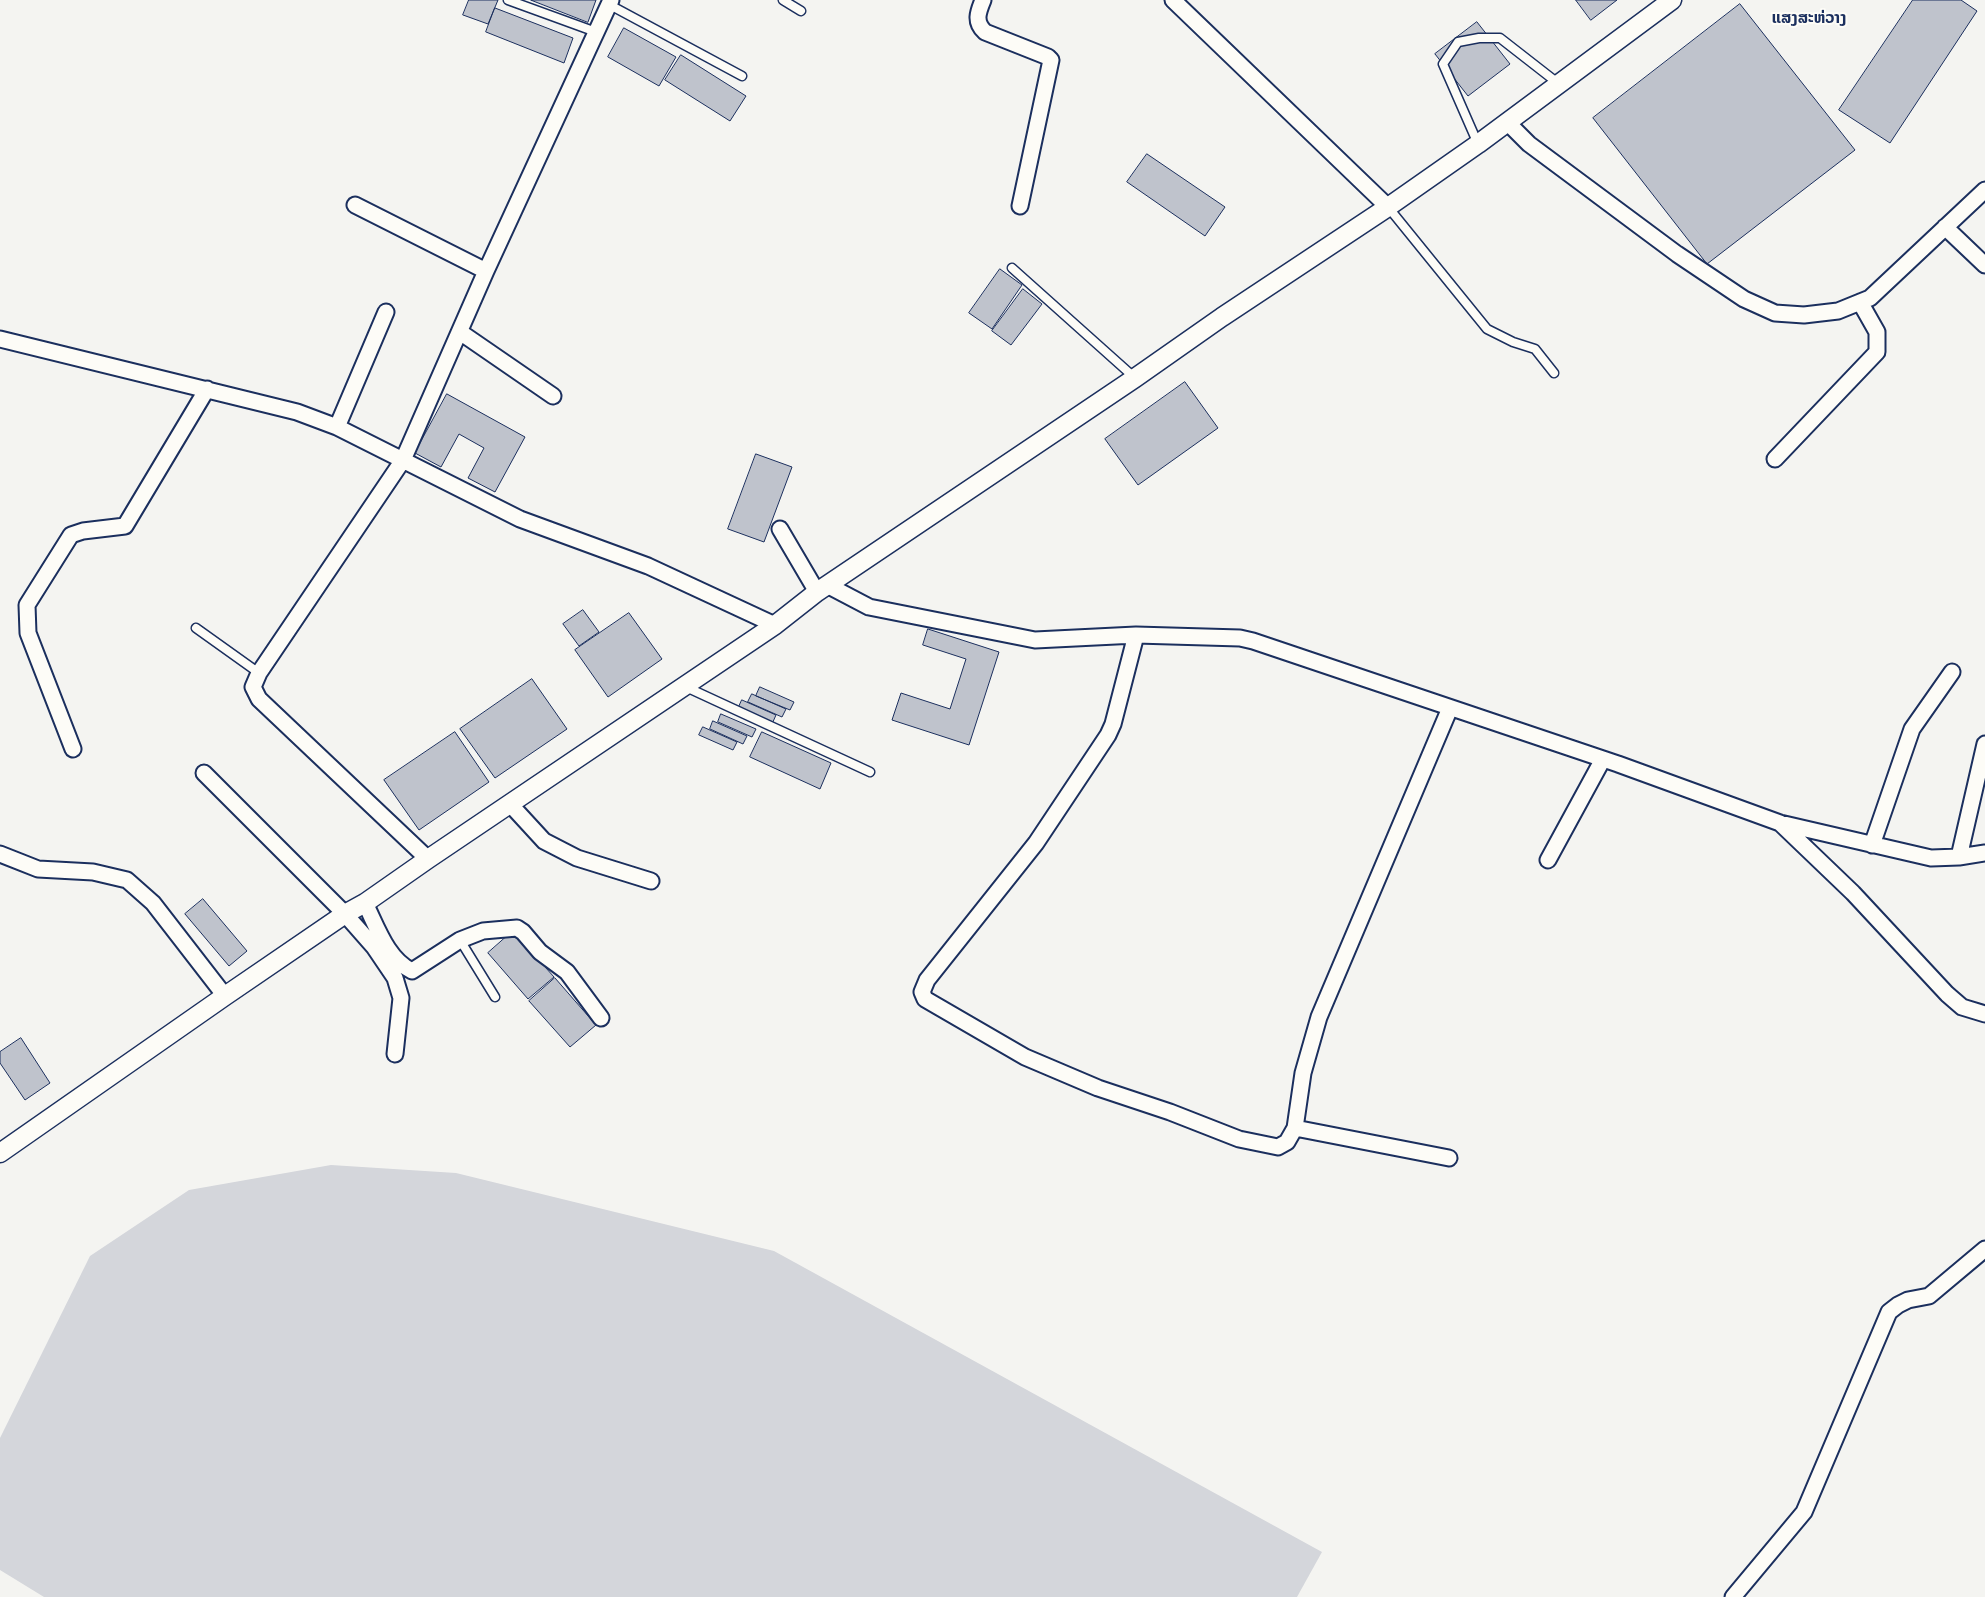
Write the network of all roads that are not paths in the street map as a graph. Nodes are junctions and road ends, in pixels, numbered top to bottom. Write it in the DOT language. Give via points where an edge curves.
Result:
graph roads {
  1 [pos="508,0"];
  2 [pos="784,0"];
  3 [pos="983,0"];
  4 [pos="1173,0"];
  5 [pos="1672,0"];
  6 [pos="610,2"];
  7 [pos="801,11"];
  8 [pos="596,32"];
  9 [pos="742,76"];
  10 [pos="1559,84"];
  11 [pos="1508,122"];
  12 [pos="1478,144"];
  13 [pos="1985,190"];
  14 [pos="355,205"];
  15 [pos="1020,206"];
  16 [pos="1388,207"];
  17 [pos="1945,227"];
  18 [pos="1985,265"];
  19 [pos="1012,268"];
  20 [pos="486,271"];
  21 [pos="1860,302"];
  22 [pos="386,312"];
  23 [pos="460,332"];
  24 [pos="0,339"];
  25 [pos="1554,373"];
  26 [pos="1135,378"];
  27 [pos="207,389"];
  28 [pos="553,396"];
  29 [pos="337,427"];
  30 [pos="1775,459"];
  31 [pos="403,460"];
  32 [pos="780,529"];
  33 [pos="823,589"];
  34 [pos="775,625"];
  35 [pos="196,628"];
  36 [pos="1136,635"];
  37 [pos="1952,672"];
  38 [pos="259,673"];
  39 [pos="684,686"];
  40 [pos="1450,708"];
  41 [pos="1985,744"];
  42 [pos="73,749"];
  43 [pos="1603,759"];
  44 [pos="870,772"];
  45 [pos="204,773"];
  46 [pos="510,804"];
  47 [pos="1780,823"];
  48 [pos="1872,845"];
  49 [pos="1985,853"];
  50 [pos="0,854"];
  51 [pos="1959,857"];
  52 [pos="428,859"];
  53 [pos="1548,860"];
  54 [pos="651,881"];
  55 [pos="365,903"];
  56 [pos="345,914"];
  57 [pos="460,940"];
  58 [pos="225,996"];
  59 [pos="494,997"];
  60 [pos="1985,1014"];
  61 [pos="601,1018"];
  62 [pos="395,1054"];
  63 [pos="1295,1128"];
  64 [pos="0,1153"];
  65 [pos="1449,1158"];
  66 [pos="1985,1249"];
  67 [pos="1733,1597"];
  1 -- 8 [label="lane"];
  2 -- 7 [label="lane"];
  3 -- 15 [label="street" via="977,14 980,27 985,32 1051,60"];
  4 -- 16 [label="street"];
  5 -- 10 [label="street"];
  6 -- 8 [label="street"];
  6 -- 9 [label="lane"];
  8 -- 20 [label="street"];
  10 -- 11 [label="street"];
  10 -- 12 [label="lane" via="1500,38 1458,42 1444,64"];
  11 -- 12 [label="street"];
  11 -- 21 [label="street" via="1529,144 1677,254 1744,299 1775,313 1804,315 1838,310"];
  12 -- 16 [label="street"];
  13 -- 17 [label="street"];
  14 -- 20 [label="street"];
  16 -- 25 [label="lane" via="1487,329 1535,350"];
  16 -- 26 [label="street"];
  17 -- 18 [label="street"];
  17 -- 21 [label="street" via="1870,298"];
  19 -- 26 [label="lane"];
  20 -- 23 [label="street"];
  21 -- 30 [label="street" via="1877,332 1877,352"];
  22 -- 29 [label="street"];
  23 -- 28 [label="street"];
  23 -- 31 [label="street"];
  24 -- 27 [label="street"];
  26 -- 33 [label="street"];
  27 -- 29 [label="street" via="297,412"];
  27 -- 42 [label="street" via="125,526 71,535 27,605 28,633"];
  29 -- 31 [label="street"];
  31 -- 34 [label="street" via="520,519 648,566"];
  31 -- 38 [label="street"];
  32 -- 33 [label="street"];
  33 -- 34 [label="street"];
  33 -- 36 [label="street" via="869,607 1035,640"];
  34 -- 39 [label="street"];
  35 -- 38 [label="lane"];
  36 -- 40 [label="street" via="1253,641"];
  36 -- 63 [label="street" via="1108,735 1036,843 926,980 922,992 925,999 1025,1057 1098,1088 1239,1139 1278,1147 1287,1142"];
  37 -- 48 [label="street" via="1912,729"];
  38 -- 52 [label="street" via="253,687 259,699"];
  39 -- 44 [label="lane"];
  39 -- 46 [label="street"];
  40 -- 43 [label="street"];
  40 -- 63 [label="street" via="1319,1017 1303,1073"];
  41 -- 51 [label="street"];
  43 -- 47 [label="street"];
  43 -- 53 [label="street"];
  45 -- 56 [label="street"];
  46 -- 52 [label="street"];
  46 -- 54 [label="street" via="544,841 577,858"];
  47 -- 48 [label="street"];
  47 -- 60 [label="street" via="1853,893 1947,994 1962,1007"];
  48 -- 51 [label="street" via="1931,858"];
  49 -- 51 [label="street"];
  50 -- 58 [label="street" via="38,869 93,872 127,880 153,903"];
  52 -- 55 [label="street"];
  55 -- 56 [label="street"];
  55 -- 57 [label="street" via="390,952 412,971"];
  56 -- 58 [label="street"];
  56 -- 62 [label="street" via="374,947 395,978 401,998"];
  57 -- 59 [label="lane"];
  57 -- 61 [label="street" via="483,931 517,928 540,952 567,972"];
  58 -- 64 [label="street"];
  63 -- 65 [label="street"];
  66 -- 67 [label="street" via="1929,1296 1908,1300 1889,1312 1804,1512"];
}
